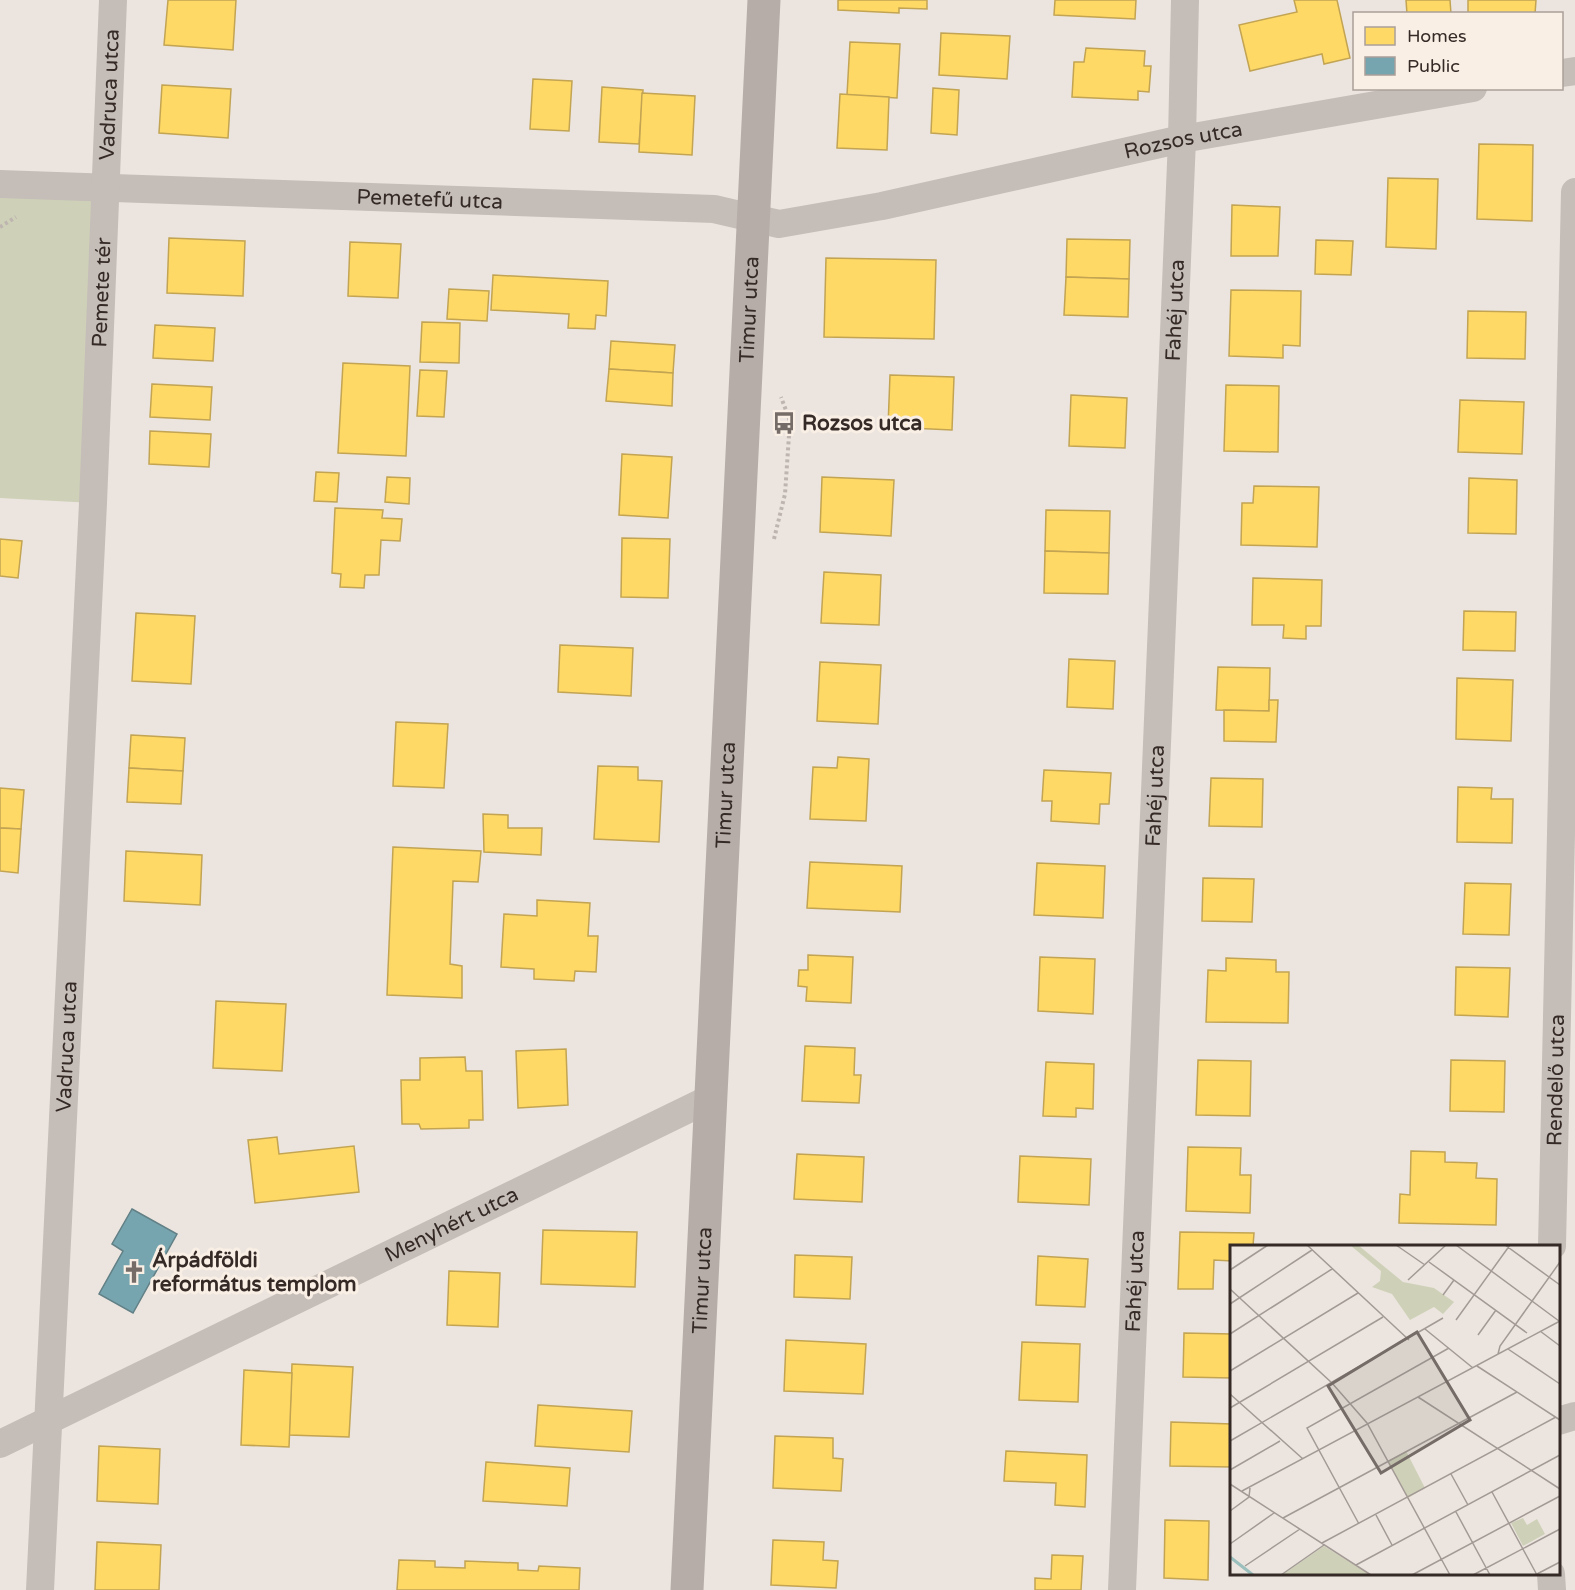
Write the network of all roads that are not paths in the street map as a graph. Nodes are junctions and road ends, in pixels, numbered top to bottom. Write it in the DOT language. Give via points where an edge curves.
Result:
graph roads {
  1 [pos="113,0"];
  2 [pos="764,0"];
  3 [pos="1185,0"];
  4 [pos="1462,90"];
  5 [pos="1182,139"];
  6 [pos="0,184"];
  7 [pos="106,189"];
  8 [pos="1575,192"];
  9 [pos="754,218"];
  10 [pos="93,503"];
  11 [pos="709,1099"];
  12 [pos="1552,1245"];
  13 [pos="1575,1416"];
  14 [pos="1560,1420"];
  15 [pos="48,1421"];
  16 [pos="0,1444"];
  17 [pos="1551,1575"];
  18 [pos="40,1590"];
  19 [pos="687,1590"];
  20 [pos="1122,1590"];
  21 [pos="1552,1590"];
  1 -- 7 [label="street, Vadruca utca"];
  2 -- 9 [label="street, Timur utca"];
  3 -- 5 [label="street, Fahéj utca"];
  4 -- 5 [label="street, Rozsos utca"];
  5 -- 9 [label="street, Rozsos utca" via="882,206 779,224"];
  5 -- 20 [label="street, Fahéj utca"];
  6 -- 7 [label="street"];
  7 -- 9 [label="street, Pemetefű utca" via="714,209"];
  7 -- 10 [label="street, Pemete tér"];
  8 -- 12 [label="street, Rendelő utca"];
  9 -- 11 [label="street, Timur utca"];
  10 -- 15 [label="street, Vadruca utca"];
  11 -- 15 [label="street, Menyhért utca"];
  11 -- 19 [label="street, Timur utca"];
  13 -- 14 [label="street"];
  15 -- 16 [label="street, Menyhért utca"];
  15 -- 18 [label="street, Vadruca utca"];
  17 -- 21 [label="street"];
}
